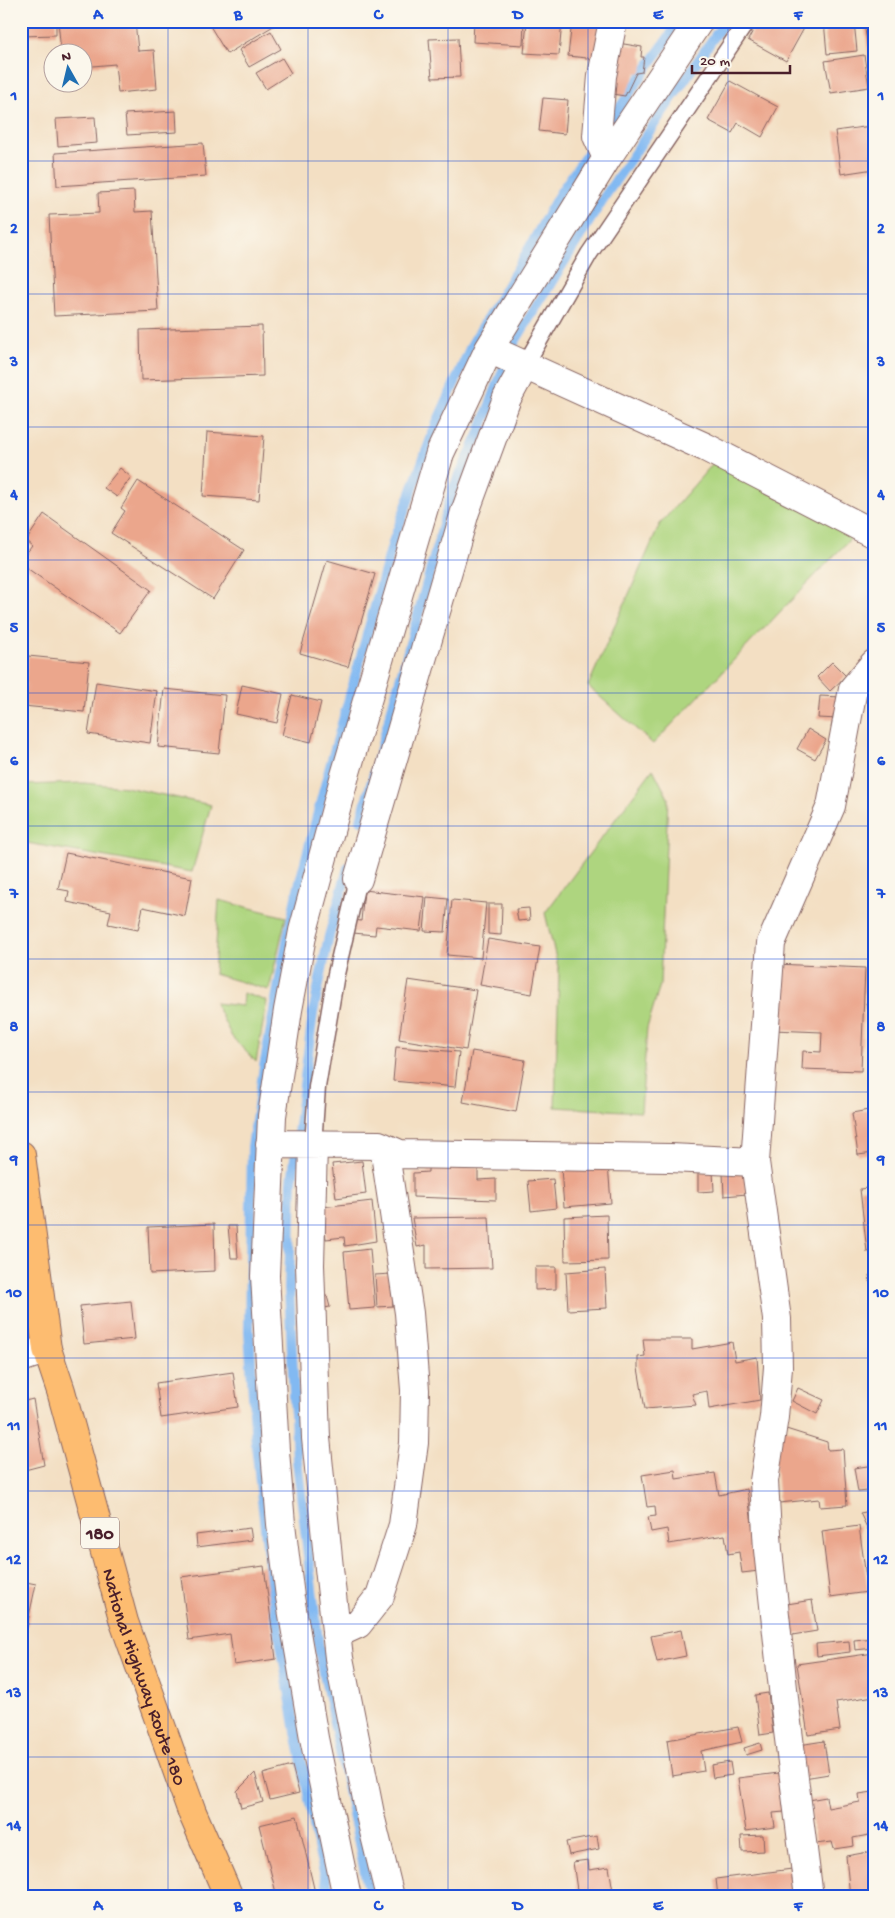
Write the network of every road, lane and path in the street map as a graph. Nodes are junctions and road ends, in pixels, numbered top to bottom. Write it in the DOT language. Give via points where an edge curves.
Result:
graph roads {
  1 [pos="613,21"];
  2 [pos="699,21"];
  3 [pos="748,21"];
  4 [pos="602,148"];
  5 [pos="507,357"];
  6 [pos="874,534"];
  7 [pos="874,664"];
  8 [pos="358,879"];
  9 [pos="293,1145"];
  10 [pos="384,1147"];
  11 [pos="21,1155"];
  12 [pos="755,1162"];
  13 [pos="47,1349"];
  14 [pos="21,1358"];
  15 [pos="336,1634"];
  16 [pos="229,1897"];
  17 [pos="347,1897"];
  18 [pos="390,1897"];
  19 [pos="809,1897"];
  1 -- 4 [label="street" via="602,76"];
  2 -- 4 [label="street"];
  3 -- 5 [label="lane" via="589,254"];
  4 -- 5 [label="street"];
  5 -- 6 [label="street" via="705,447"];
  5 -- 8 [label="street" via="506,398 464,512"];
  5 -- 9 [label="street" via="440,453 341,788 303,931 272,1116"];
  7 -- 12 [label="street" via="853,689 831,806 771,943"];
  8 -- 9 [label="lane" via="336,974 317,1087"];
  9 -- 10 [label="street" via="378,1144"];
  9 -- 15 [label="street" via="310,1265 316,1438"];
  9 -- 17 [label="street" via="265,1276 275,1452 290,1597 314,1738"];
  10 -- 12 [label="street" via="400,1154"];
  10 -- 15 [label="street" via="408,1313 415,1390 414,1443 403,1525 380,1596 358,1624"];
  11 -- 13 [label="highway, National Highway Route 180 / 180"];
  12 -- 19 [label="street" via="777,1319 774,1417 764,1481 768,1550 784,1707"];
  13 -- 14 [label="street"];
  13 -- 16 [label="highway, National Highway Route 180 / 180" via="124,1622 192,1812"];
  15 -- 18 [label="street" via="371,1819"];
}
